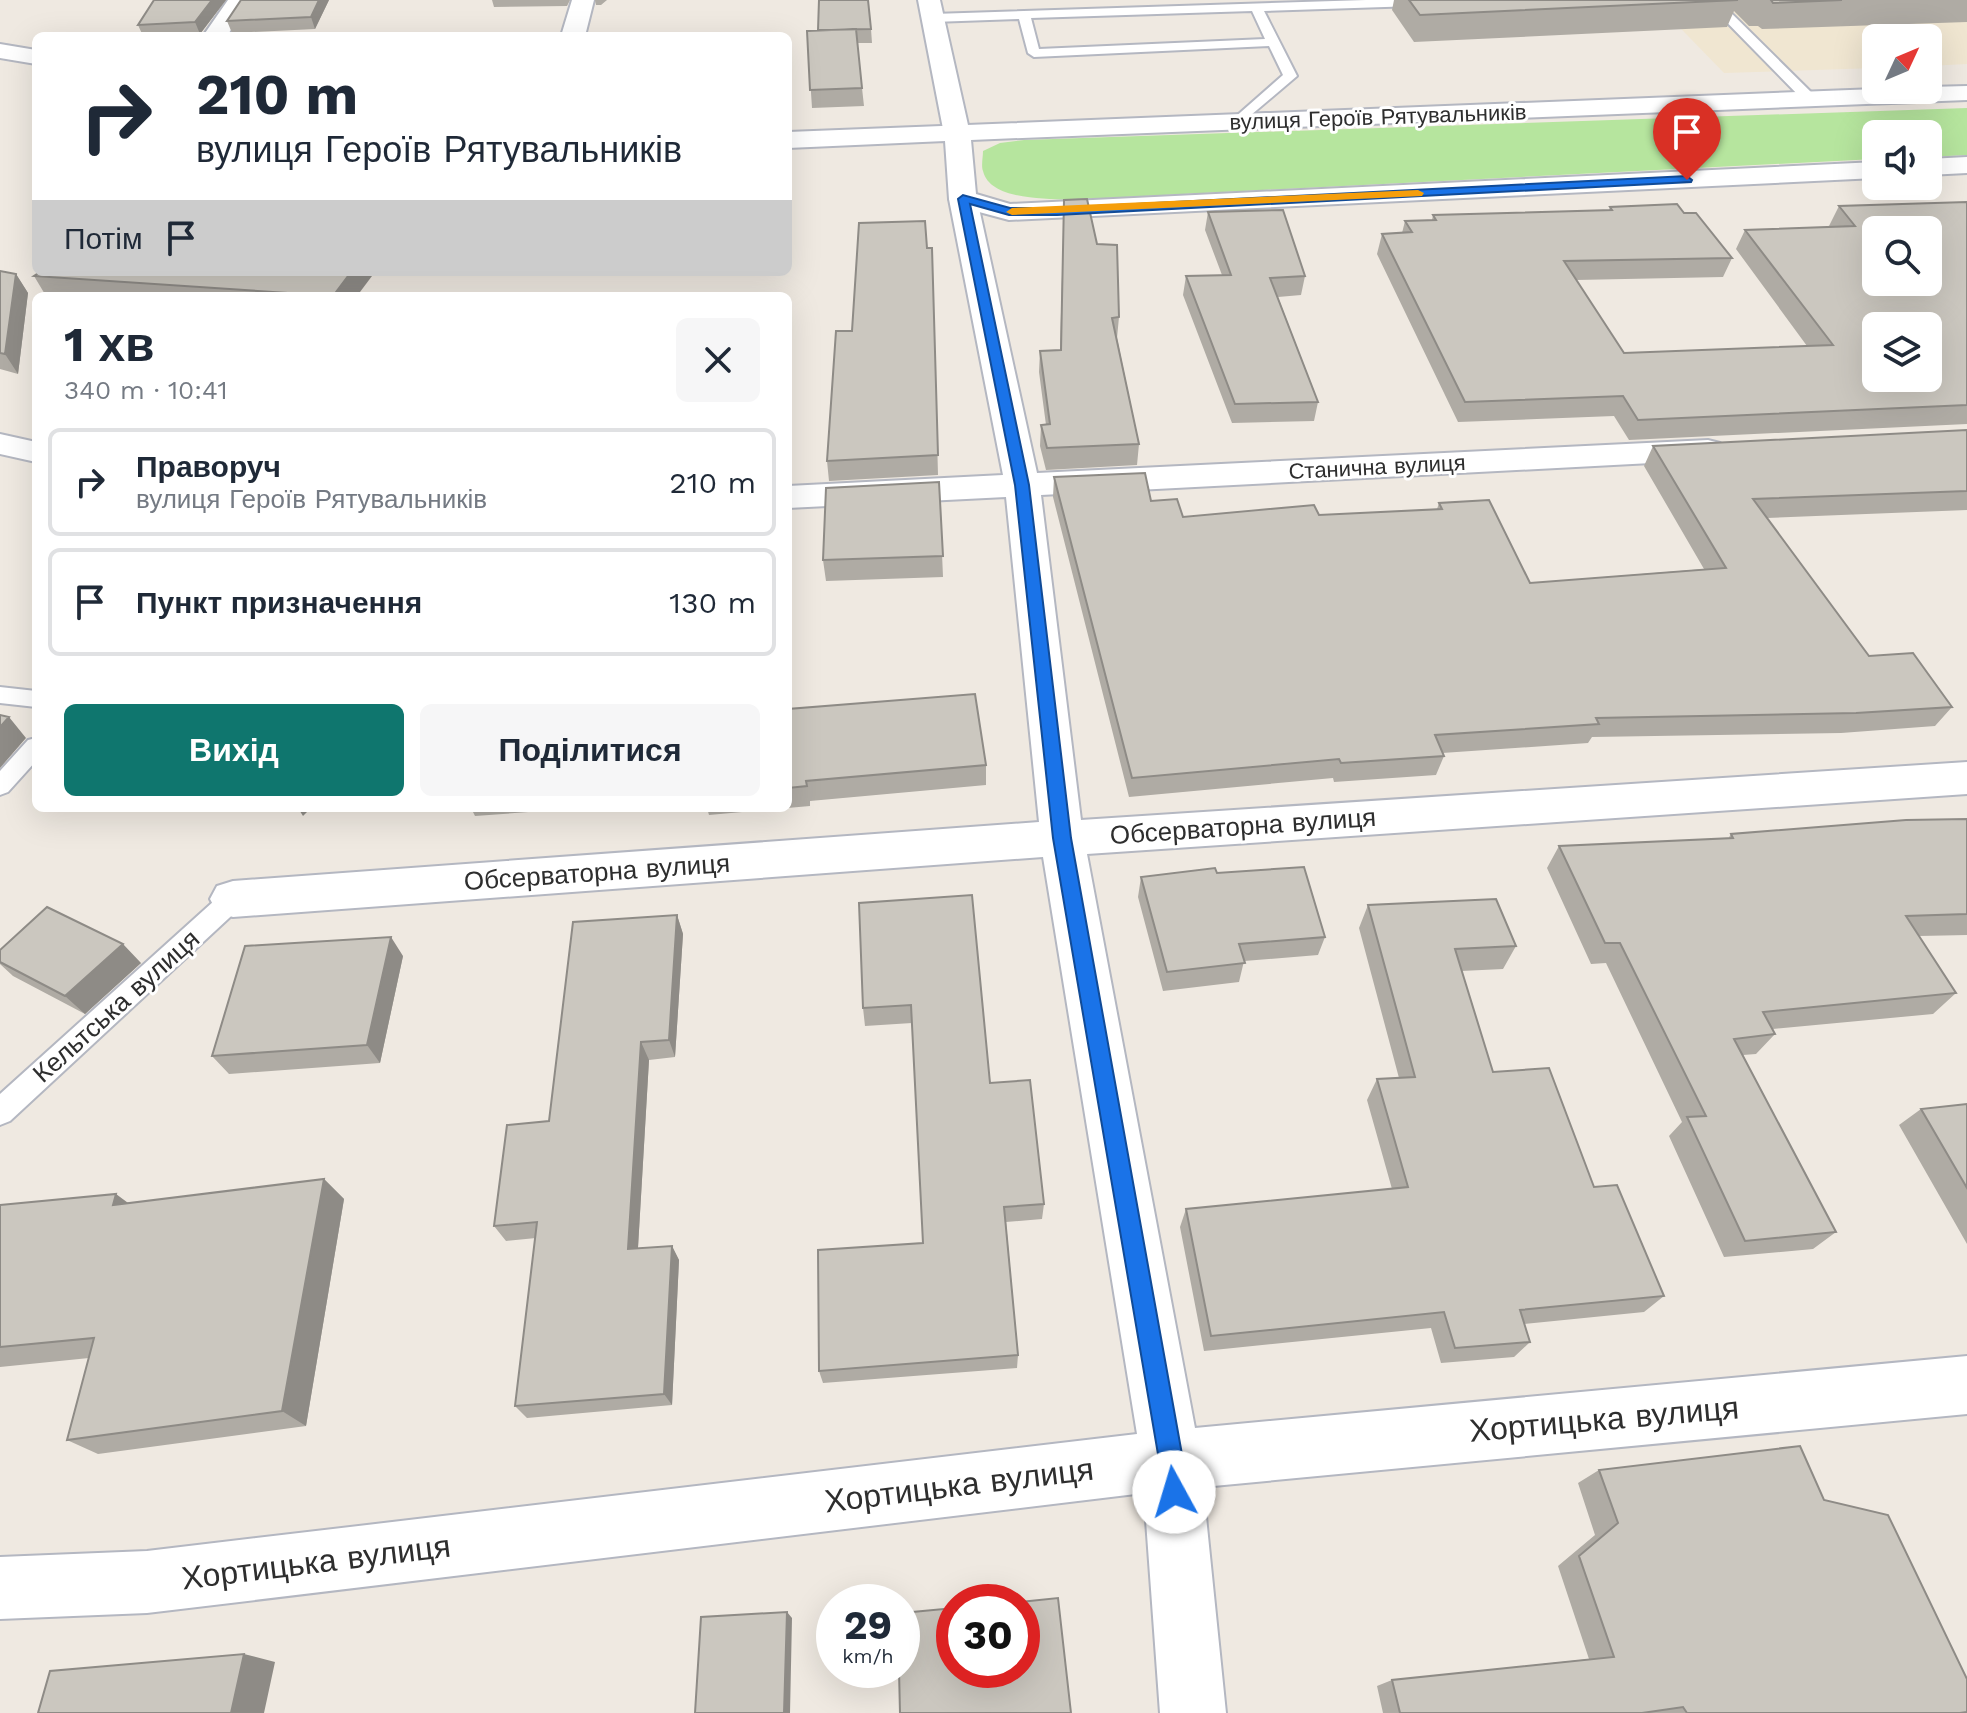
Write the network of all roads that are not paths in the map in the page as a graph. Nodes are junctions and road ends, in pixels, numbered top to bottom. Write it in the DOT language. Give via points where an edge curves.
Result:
graph roads {
  1 [pos="239,0"];
  2 [pos="583,0"];
  3 [pos="1477,0"];
  4 [pos="1711,0"];
  5 [pos="1096,6"];
  6 [pos="1256,7"];
  7 [pos="931,9"];
  8 [pos="1024,15"];
  9 [pos="218,32"];
  10 [pos="574,32"];
  11 [pos="1273,42"];
  12 [pos="0,51"];
  13 [pos="32,56"];
  14 [pos="1967,93"];
  15 [pos="1810,99"];
  16 [pos="1238,122"];
  17 [pos="957,134"];
  18 [pos="792,140"];
  19 [pos="1967,165"];
  20 [pos="1942,166"];
  21 [pos="1862,171"];
  22 [pos="963,199"];
  23 [pos="0,444"];
  24 [pos="1746,448"];
  25 [pos="32,451"];
  26 [pos="1022,485"];
  27 [pos="792,497"];
  28 [pos="0,695"];
  29 [pos="32,699"];
  30 [pos="32,750"];
  31 [pos="1967,778"];
  32 [pos="0,786"];
  33 [pos="1062,838"];
  34 [pos="233,899"];
  35 [pos="0,1112"];
  36 [pos="1967,1385"];
  37 [pos="1171,1460"];
  38 [pos="0,1588"];
  39 [pos="1193,1713"];
  1 -- 9 [label="street"];
  2 -- 10 [label="street"];
  3 -- 6 [label="lane"];
  4 -- 15 [label="lane"];
  5 -- 6 [label="lane"];
  5 -- 8 [label="lane"];
  6 -- 11 [label="lane"];
  7 -- 8 [label="lane"];
  7 -- 17 [label="street"];
  8 -- 11 [label="lane" via="1034,53"];
  11 -- 16 [label="lane" via="1290,76"];
  12 -- 13 [label="street"];
  14 -- 15 [label="street, вулиця Героїв Рятувальників"];
  15 -- 16 [label="street, вулиця Героїв Рятувальників"];
  16 -- 17 [label="street, вулиця Героїв Рятувальників"];
  17 -- 18 [label="street, вулиця Героїв Рятувальників"];
  17 -- 22 [label="street"];
  19 -- 20 [label="street"];
  21 -- 22 [label="street" via="1057,212 1009,212"];
  22 -- 26 [label="street"];
  23 -- 25 [label="street"];
  24 -- 26 [label="street, Станична вулиця"];
  26 -- 27 [label="street, Станична вулиця"];
  26 -- 33 [label="street"];
  28 -- 29 [label="lane"];
  30 -- 32 [label="lane"];
  31 -- 33 [label="street, Обсерваторна вулиця"];
  33 -- 34 [label="street, Обсерваторна вулиця"];
  33 -- 37 [label="street"];
  34 -- 35 [label="lane, Кельтська вулиця"];
  36 -- 37 [label="street, Хортицька вулиця"];
  37 -- 38 [label="street, Хортицька вулиця" via="147,1582"];
  37 -- 39 [label="street"];
}
